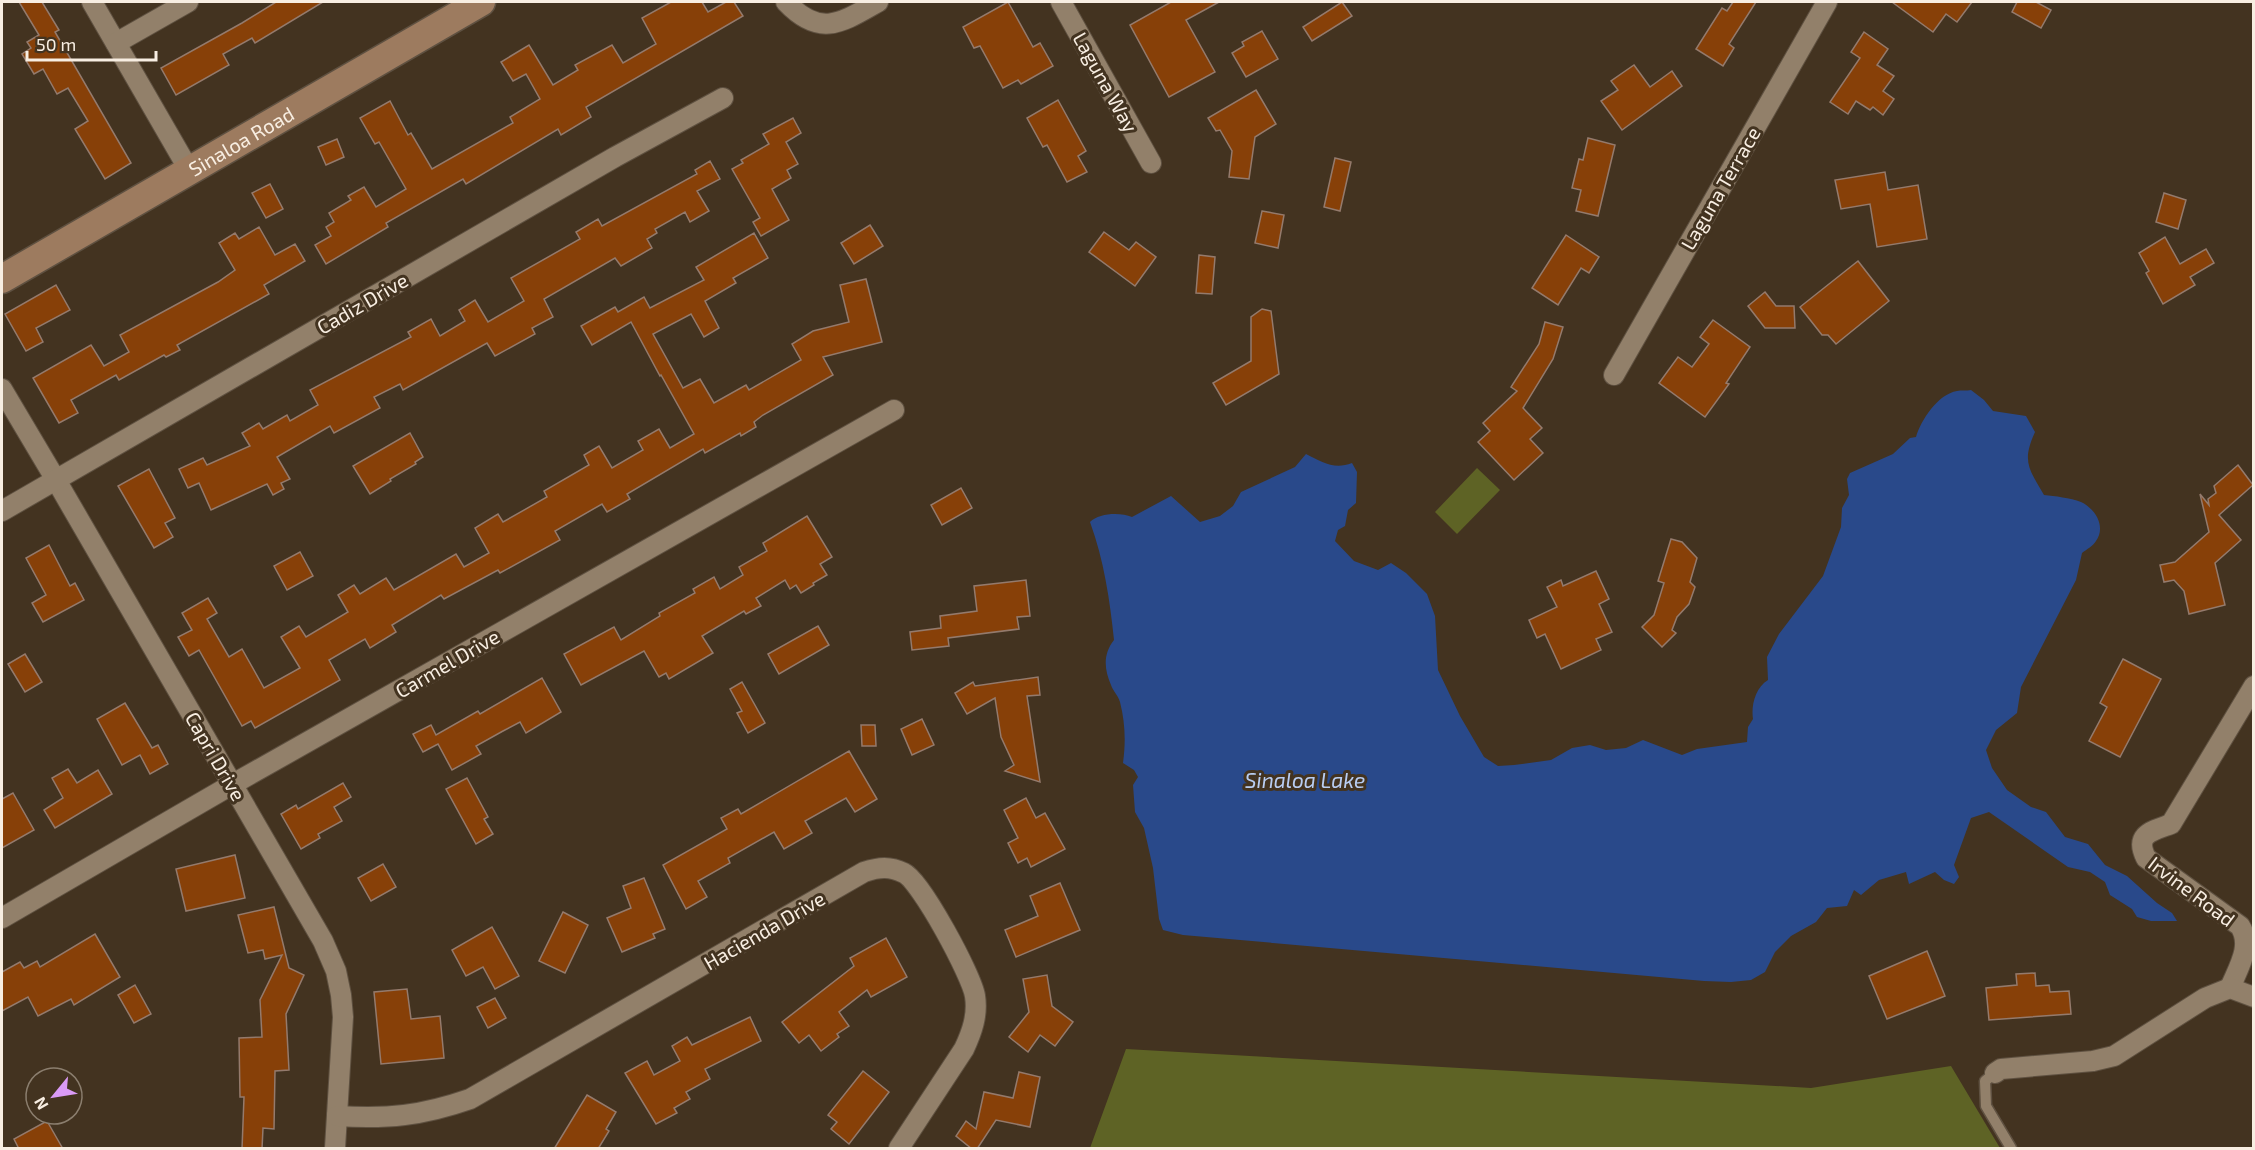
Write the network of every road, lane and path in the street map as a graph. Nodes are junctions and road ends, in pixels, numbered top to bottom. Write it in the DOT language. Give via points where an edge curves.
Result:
graph roads {
  1 [pos="92,2"];
  2 [pos="188,2"];
  3 [pos="481,2"];
  4 [pos="786,2"];
  5 [pos="878,2"];
  6 [pos="1061,2"];
  7 [pos="1827,2"];
  8 [pos="116,43"];
  9 [pos="723,98"];
  10 [pos="1151,163"];
  11 [pos="189,170"];
  12 [pos="2,279"];
  13 [pos="1614,375"];
  14 [pos="2,389"];
  15 [pos="894,410"];
  16 [pos="56,480"];
  17 [pos="2,512"];
  18 [pos="2253,686"];
  19 [pos="233,784"];
  20 [pos="2,918"];
  21 [pos="2230,988"];
  22 [pos="2253,997"];
  23 [pos="1995,1073"];
  24 [pos="337,1116"];
  25 [pos="335,1149"];
  26 [pos="899,1149"];
  27 [pos="2012,1149"];
  1 -- 8 [label="street"];
  2 -- 8 [label="street"];
  3 -- 11 [label="street, Sinaloa Road"];
  4 -- 5 [label="street" via="803,17 835,24"];
  6 -- 10 [label="street, Laguna Way"];
  7 -- 13 [label="street, Laguna Terrace"];
  8 -- 11 [label="street"];
  9 -- 16 [label="street, Cadiz Drive"];
  11 -- 12 [label="street, Sinaloa Road"];
  14 -- 16 [label="street, Capri Drive"];
  15 -- 19 [label="street, Carmel Drive"];
  16 -- 17 [label="street, Cadiz Drive"];
  16 -- 19 [label="street, Capri Drive"];
  18 -- 21 [label="street, Irvine Road" via="2171,824 2149,833 2141,841 2146,858 2240,926 2245,934 2246,948"];
  19 -- 20 [label="street, Carmel Drive"];
  19 -- 24 [label="street, Capri Drive" via="323,940 336,971 342,1017"];
  21 -- 22 [label="street"];
  21 -- 23 [label="street" via="2205,998 2114,1056 2001,1069"];
  23 -- 27 [label="lane" via="1985,1081 1986,1106"];
  24 -- 25 [label="street, Capri Drive"];
  24 -- 26 [label="street, Hacienda Drive" via="406,1116 470,1099 864,872 890,867 906,874 918,886 968,974 975,996 974,1023 964,1049"];
}
